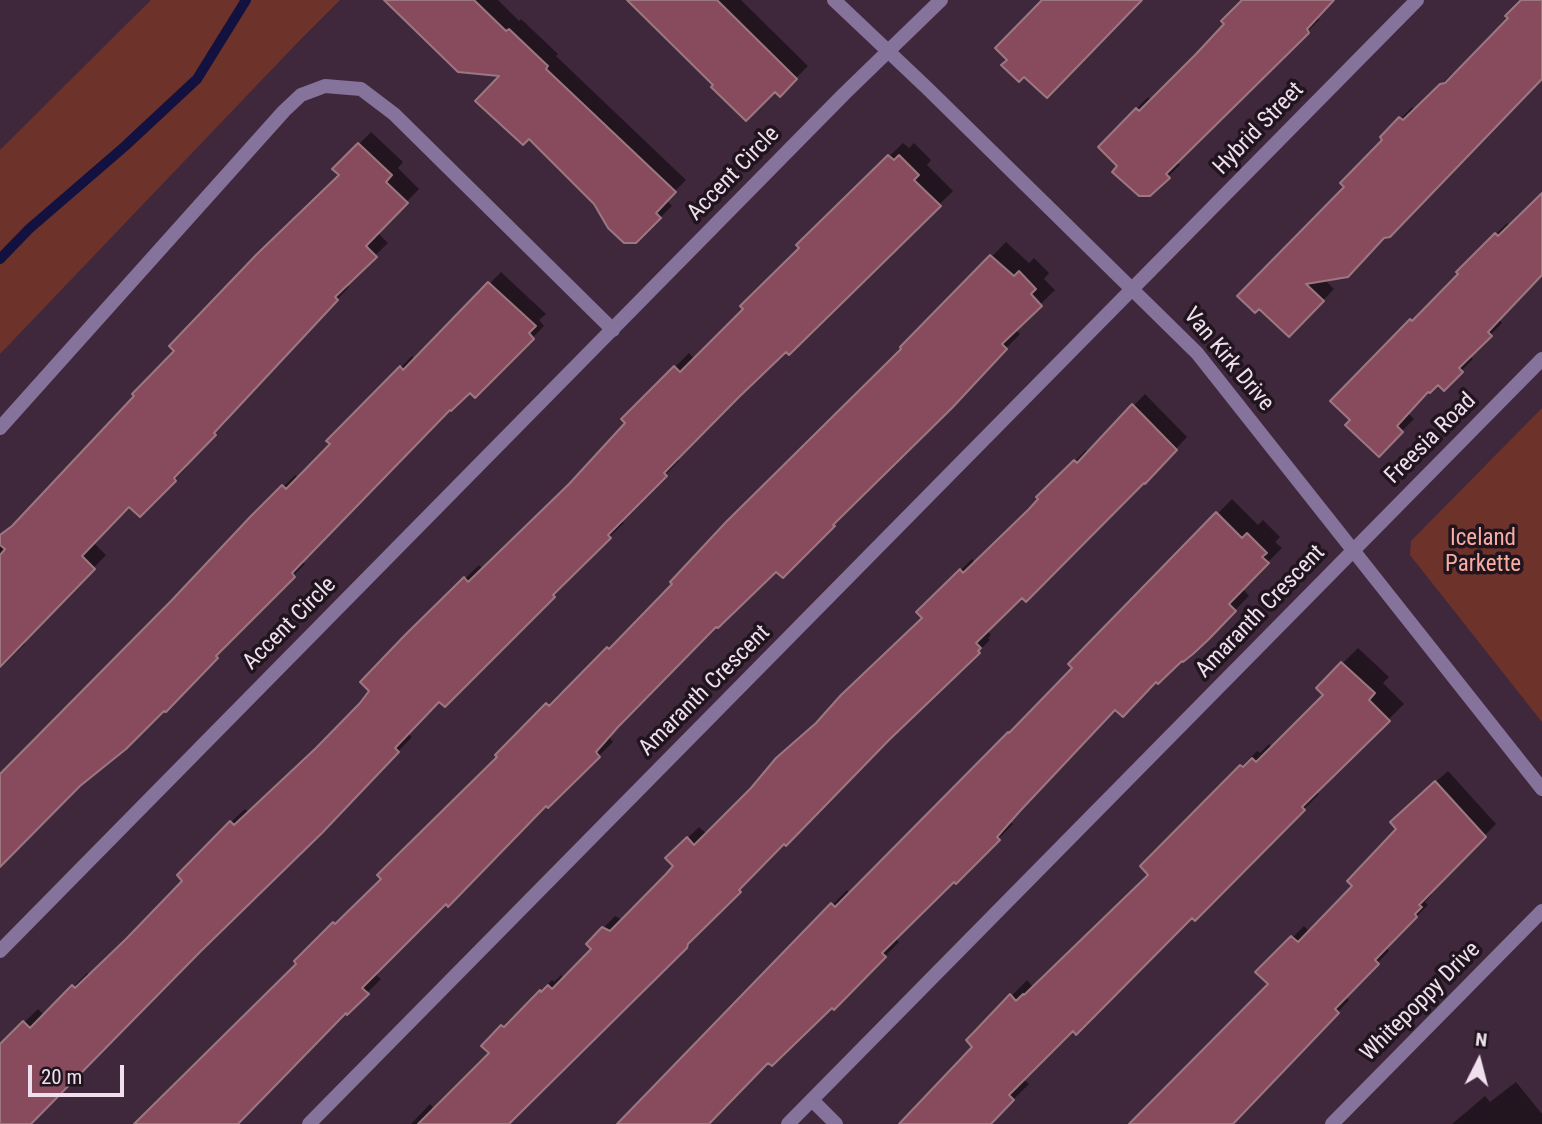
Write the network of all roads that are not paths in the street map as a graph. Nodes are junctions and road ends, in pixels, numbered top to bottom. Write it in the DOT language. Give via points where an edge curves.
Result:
graph roads {
  1 [pos="834,0"];
  2 [pos="941,0"];
  3 [pos="1417,0"];
  4 [pos="888,51"];
  5 [pos="1134,289"];
  6 [pos="613,330"];
  7 [pos="1542,359"];
  8 [pos="0,428"];
  9 [pos="1353,551"];
  10 [pos="1542,789"];
  11 [pos="1542,912"];
  12 [pos="0,951"];
  13 [pos="812,1100"];
  14 [pos="1336,1123"];
  15 [pos="309,1124"];
  16 [pos="788,1124"];
  17 [pos="836,1124"];
  1 -- 4 [label="street, Van Kirk Drive"];
  2 -- 4 [label="street, Accent Circle"];
  3 -- 5 [label="street, Hybrid Street"];
  4 -- 5 [label="street, Van Kirk Drive"];
  4 -- 6 [label="street, Accent Circle"];
  5 -- 9 [label="street, Van Kirk Drive" via="1197,354"];
  5 -- 15 [label="street, Amaranth Crescent"];
  6 -- 8 [label="street" via="394,114 361,89 325,86 301,96 284,111"];
  6 -- 12 [label="street, Accent Circle"];
  7 -- 9 [label="street, Freesia Road"];
  9 -- 10 [label="street, Van Kirk Drive"];
  9 -- 13 [label="street, Amaranth Crescent"];
  11 -- 14 [label="street, Whitepoppy Drive"];
  13 -- 16 [label="street, Amaranth Crescent"];
  13 -- 17 [label="street"];
}
